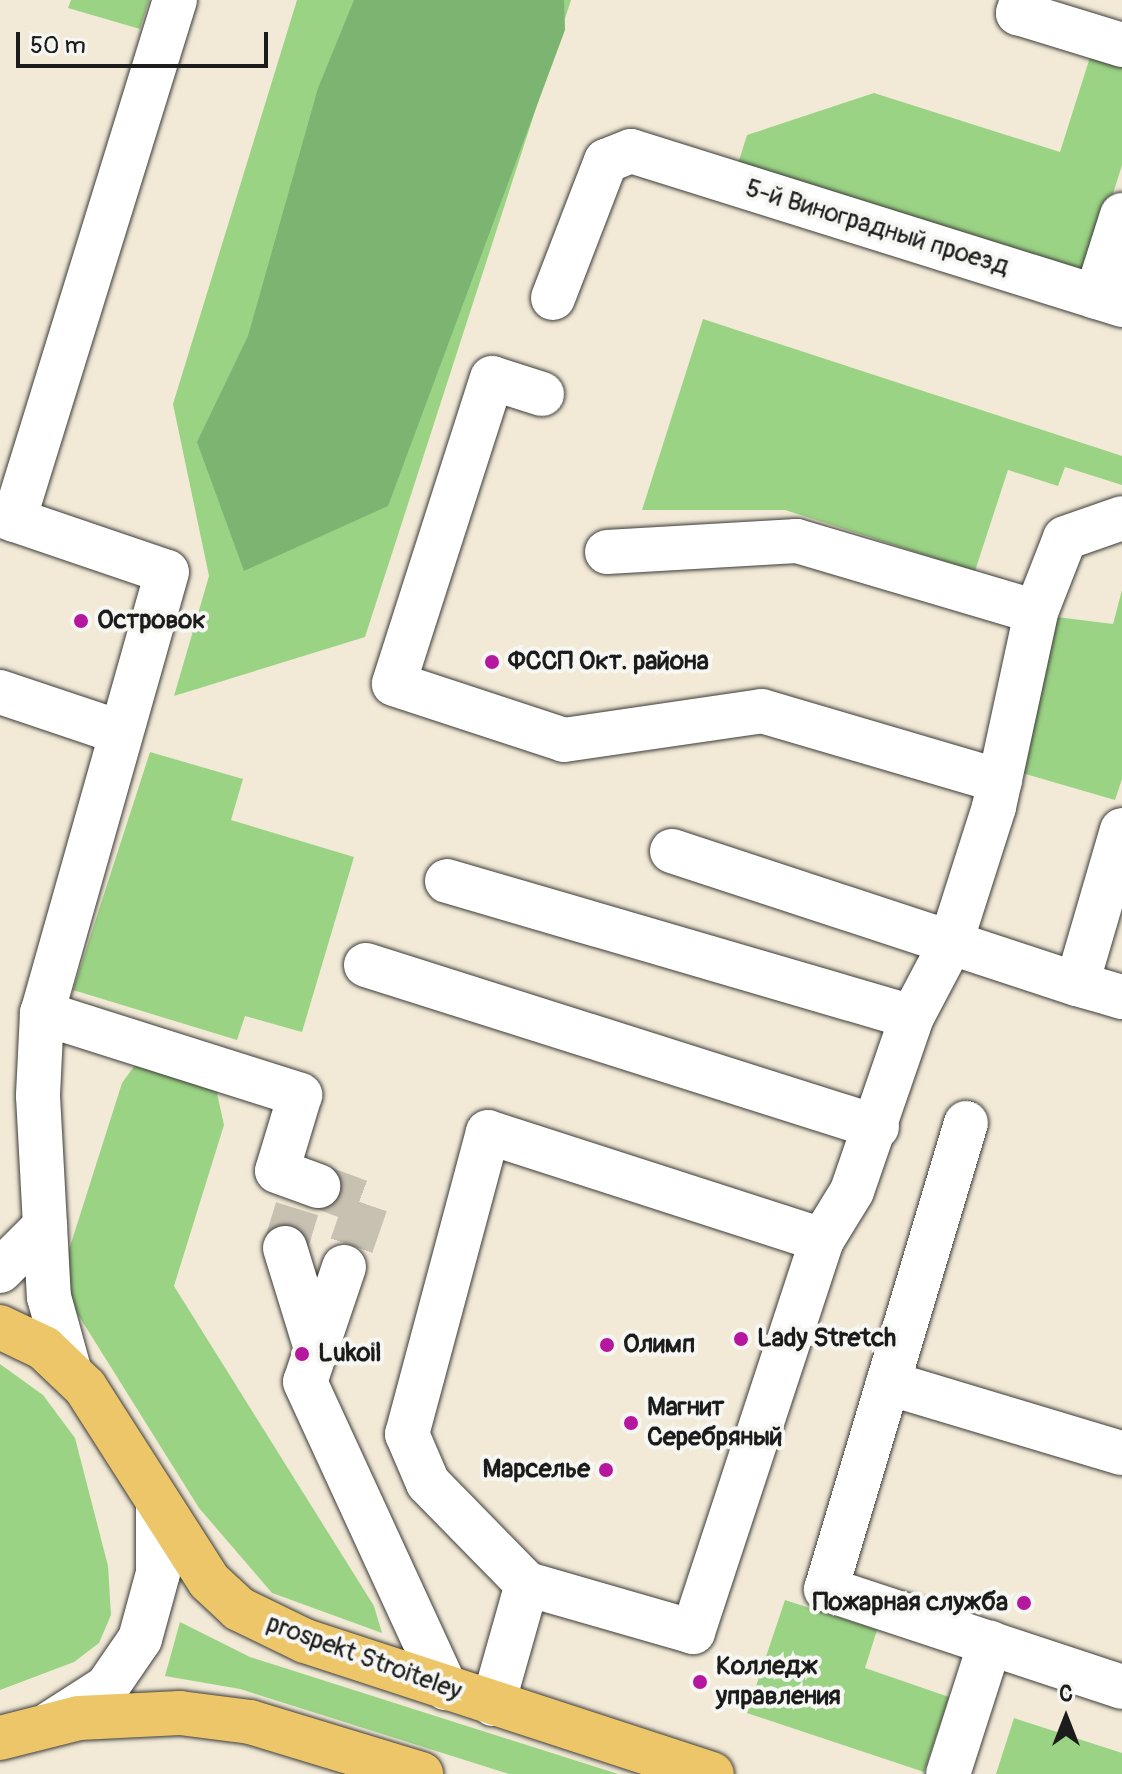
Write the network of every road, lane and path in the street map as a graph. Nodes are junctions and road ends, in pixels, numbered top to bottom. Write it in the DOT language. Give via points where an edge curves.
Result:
graph roads {
  1 [pos="175,0"];
  2 [pos="1022,0"];
  3 [pos="1122,45"];
  4 [pos="1122,215"];
  5 [pos="553,298"];
  6 [pos="1109,301"];
  7 [pos="542,394"];
  8 [pos="7,517"];
  9 [pos="1122,518"];
  10 [pos="607,552"];
  11 [pos="1036,612"];
  12 [pos="0,692"];
  13 [pos="119,732"];
  14 [pos="1000,781"];
  15 [pos="1122,830"];
  16 [pos="672,851"];
  17 [pos="1114,880"];
  18 [pos="447,881"];
  19 [pos="950,945"];
  20 [pos="366,965"];
  21 [pos="1077,984"];
  22 [pos="1122,997"];
  23 [pos="42,1013"];
  24 [pos="912,1017"];
  25 [pos="966,1123"];
  26 [pos="877,1127"];
  27 [pos="45,1226"];
  28 [pos="822,1240"];
  29 [pos="344,1267"];
  30 [pos="0,1271"];
  31 [pos="0,1327"];
  32 [pos="316,1349"];
  33 [pos="69,1369"];
  34 [pos="888,1383"];
  35 [pos="1122,1453"];
  36 [pos="158,1502"];
  37 [pos="527,1584"];
  38 [pos="990,1643"];
  39 [pos="1122,1687"];
  40 [pos="446,1688"];
  41 [pos="493,1704"];
  42 [pos="51,1723"];
  43 [pos="0,1738"];
  44 [pos="421,1774"];
  45 [pos="712,1774"];
  46 [pos="948,1774"];
  1 -- 8 [label="street"];
  2 -- 3 [label="street" via="1018,13"];
  4 -- 6 [label="street"];
  5 -- 6 [label="street, 5-й Виноградный проезд" via="606,161 631,151"];
  7 -- 14 [label="street" via="492,378 394,684 564,740 762,711"];
  8 -- 13 [label="street" via="167,572"];
  9 -- 11 [label="street" via="1065,538"];
  10 -- 11 [label="street" via="797,541"];
  11 -- 14 [label="street"];
  12 -- 13 [label="street"];
  13 -- 23 [label="street"];
  14 -- 19 [label="street"];
  15 -- 17 [label="street"];
  16 -- 19 [label="street"];
  17 -- 21 [label="street"];
  18 -- 24 [label="street"];
  19 -- 21 [label="street"];
  19 -- 24 [label="street"];
  20 -- 26 [label="street"];
  21 -- 22 [label="street"];
  23 -- 27 [label="street"];
  23 -- 32 [label="street" via="300,1095 277,1171 302,1206"];
  24 -- 26 [label="street"];
  25 -- 34 [label="street"];
  26 -- 28 [label="street"];
  27 -- 30 [label="street"];
  27 -- 33 [label="street" via="49,1297"];
  28 -- 37 [label="street" via="693,1632"];
  28 -- 37 [label="street" via="488,1132 407,1434 428,1483"];
  29 -- 32 [label="street"];
  31 -- 33 [label="main road, prospekt Stroiteley"];
  32 -- 40 [label="street" via="305,1382"];
  33 -- 36 [label="main road, prospekt Stroiteley"];
  34 -- 35 [label="street"];
  34 -- 38 [label="street" via="826,1589"];
  36 -- 40 [label="main road, prospekt Stroiteley" via="209,1581 239,1609 305,1641"];
  36 -- 42 [label="street" via="158,1573 140,1639 107,1687"];
  37 -- 41 [label="street"];
  38 -- 39 [label="street"];
  38 -- 46 [label="street"];
  40 -- 41 [label="main road, prospekt Stroiteley"];
  41 -- 45 [label="main road, prospekt Stroiteley"];
  42 -- 43 [label="main road"];
  42 -- 44 [label="main road" via="149,1713 219,1717"];
}
